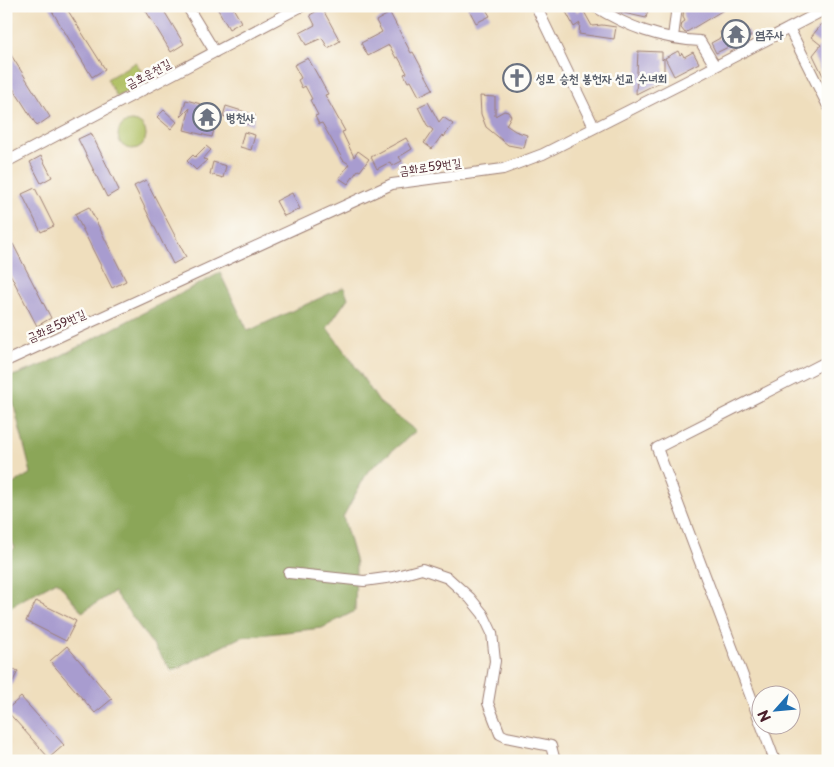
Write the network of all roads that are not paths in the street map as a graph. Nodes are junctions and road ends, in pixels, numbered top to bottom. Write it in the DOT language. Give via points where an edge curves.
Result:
graph roads {
  1 [pos="187,6"];
  2 [pos="302,6"];
  3 [pos="536,6"];
  4 [pos="594,6"];
  5 [pos="677,6"];
  6 [pos="828,8"];
  7 [pos="790,28"];
  8 [pos="674,37"];
  9 [pos="215,52"];
  10 [pos="715,66"];
  11 [pos="828,106"];
  12 [pos="594,128"];
  13 [pos="6,162"];
  14 [pos="6,361"];
  15 [pos="828,361"];
  16 [pos="289,573"];
  17 [pos="555,761"];
  18 [pos="775,761"];
  1 -- 9 [label="street"];
  2 -- 9 [label="street, 금호운천길"];
  3 -- 12 [label="street"];
  4 -- 8 [label="street" via="622,23"];
  5 -- 8 [label="street"];
  6 -- 7 [label="street, 금화로59번길"];
  7 -- 10 [label="street, 금화로59번길"];
  7 -- 11 [label="street"];
  8 -- 10 [label="street" via="700,41"];
  9 -- 13 [label="street, 금호운천길"];
  10 -- 12 [label="street, 금화로59번길"];
  12 -- 14 [label="street, 금화로59번길" via="503,169 392,184"];
  15 -- 18 [label="street" via="657,448"];
  16 -- 17 [label="street" via="364,581 422,568 448,578 483,614 492,633 495,661 488,702 500,734 551,746"];
}
